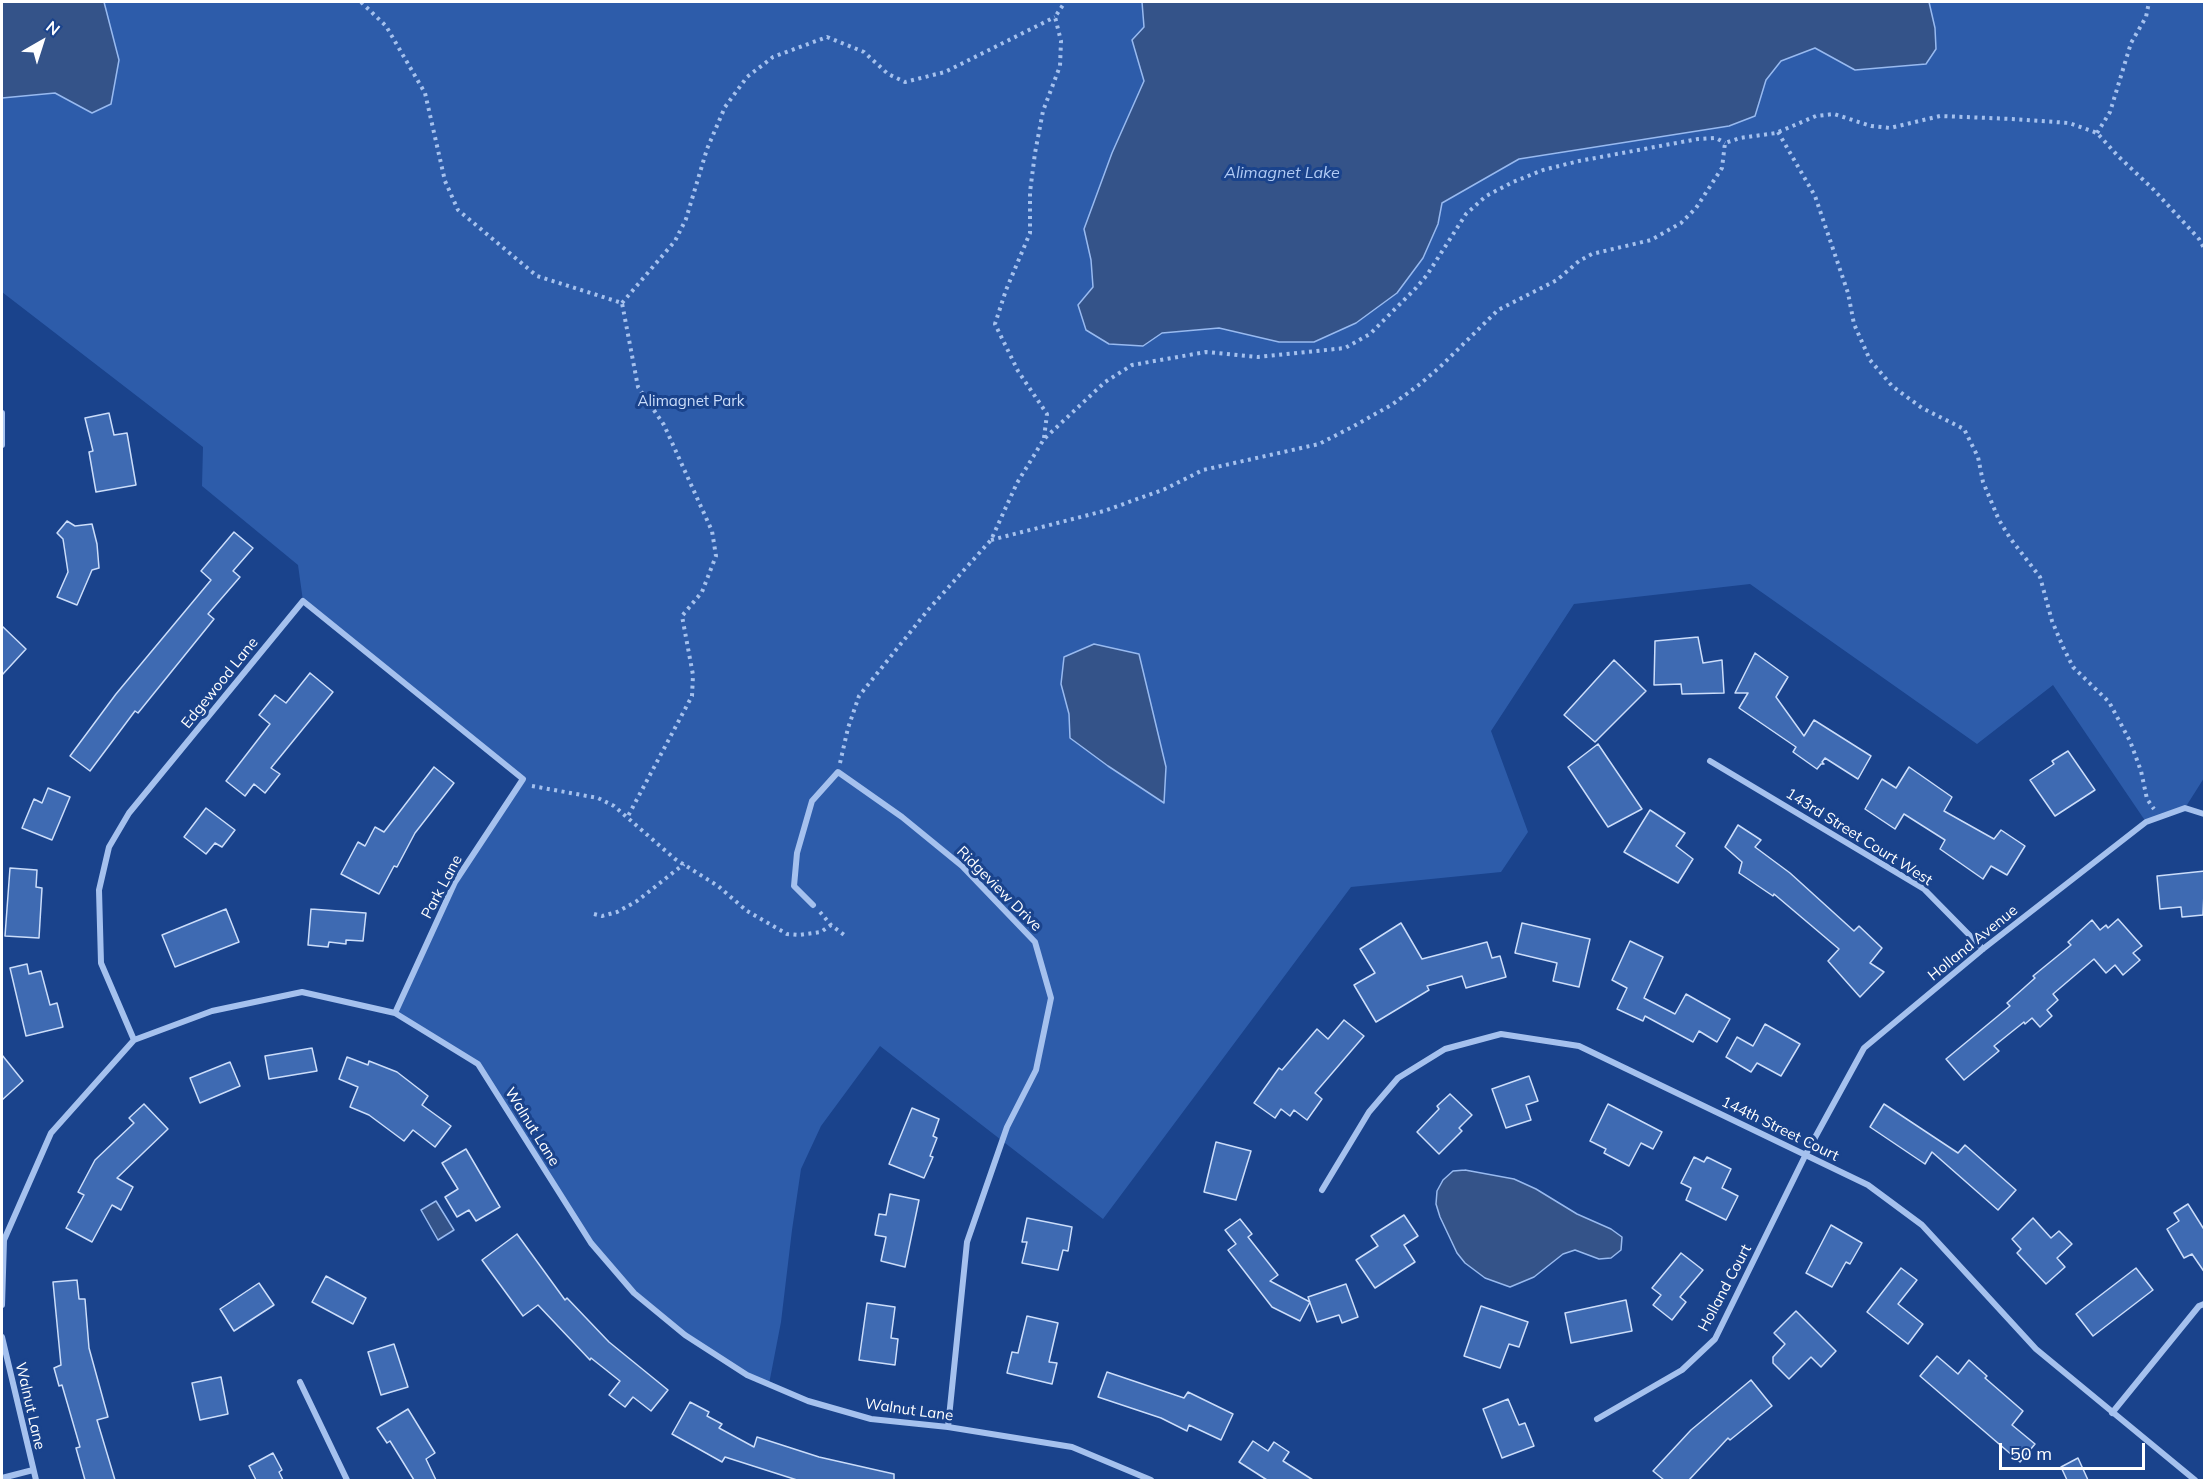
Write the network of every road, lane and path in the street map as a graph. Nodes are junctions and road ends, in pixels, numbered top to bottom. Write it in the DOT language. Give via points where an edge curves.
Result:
graph roads {
  1 [pos="361,2"];
  2 [pos="1065,2"];
  3 [pos="2149,2"];
  4 [pos="1055,17"];
  5 [pos="1778,132"];
  6 [pos="2097,133"];
  7 [pos="1725,143"];
  8 [pos="2205,248"];
  9 [pos="622,303"];
  10 [pos="2,412"];
  11 [pos="1044,439"];
  12 [pos="2,445"];
  13 [pos="991,540"];
  14 [pos="1710,761"];
  15 [pos="838,772"];
  16 [pos="521,782"];
  17 [pos="2205,814"];
  18 [pos="2160,816"];
  19 [pos="627,818"];
  20 [pos="684,864"];
  21 [pos="813,905"];
  22 [pos="594,914"];
  23 [pos="831,925"];
  24 [pos="847,937"];
  25 [pos="1983,949"];
  26 [pos="395,1013"];
  27 [pos="134,1040"];
  28 [pos="1806,1154"];
  29 [pos="1322,1190"];
  30 [pos="3,1240"];
  31 [pos="2205,1304"];
  32 [pos="2,1305"];
  33 [pos="2,1337"];
  34 [pos="300,1382"];
  35 [pos="2112,1413"];
  36 [pos="1597,1419"];
  37 [pos="948,1427"];
  38 [pos="33,1470"];
  39 [pos="2,1478"];
  40 [pos="36,1480"];
  41 [pos="347,1480"];
  42 [pos="1151,1480"];
  43 [pos="2195,1480"];
  1 -- 9 [label="path" via="386,26 426,93 445,181 458,210 537,276"];
  2 -- 4 [label="path"];
  3 -- 6 [label="path" via="2146,17 2131,43 2110,112"];
  4 -- 9 [label="path" via="945,72 905,82 888,74 864,52 827,37 773,57 747,77 725,107 707,148 686,219"];
  4 -- 11 [label="path" via="1061,41 1060,66 1042,111 1030,192 1030,233 995,324 1018,371 1047,414"];
  5 -- 6 [label="path" via="1816,116 1834,114 1890,128 1940,116 2069,123"];
  5 -- 7 [label="path"];
  5 -- 18 [label="path" via="1815,196 1848,293 1854,324 1870,360 1892,386 1922,408 1964,429 1978,457 1983,482 1999,520 2040,577 2052,621 2073,667 2109,702 2130,741 2147,799"];
  6 -- 8 [label="path"];
  7 -- 11 [label="path" via="1716,138 1698,139 1599,157 1543,170 1513,182 1486,196 1466,214 1416,288 1370,334 1345,348 1258,357 1206,352 1132,365 1093,392"];
  7 -- 13 [label="path" via="1722,168 1696,208 1681,223 1651,240 1592,254 1557,280 1498,310 1420,384 1353,426 1319,444 1203,470 1165,489 1104,511"];
  9 -- 19 [label="path" via="638,387 664,425 712,531 716,556 702,592 682,616 693,675 692,696"];
  10 -- 12 [label="street"];
  11 -- 13 [label="path" via="1017,483"];
  13 -- 15 [label="path" via="859,696"];
  14 -- 25 [label="street, 143rd Street Court West" via="1924,889"];
  15 -- 21 [label="street" via="812,801 797,853 794,886"];
  15 -- 37 [label="street, Ridgeview Drive" via="962,866 1035,942 1051,998 1036,1070 1006,1127 967,1242"];
  16 -- 19 [label="path" via="598,798"];
  16 -- 26 [label="street, Park Lane" via="455,882"];
  16 -- 27 [label="street, Edgewood Lane" via="303,601 129,813 109,848 99,890 101,963"];
  17 -- 18 [label="street, Holland Avenue" via="2185,808"];
  18 -- 25 [label="street, Holland Avenue" via="2146,822"];
  19 -- 20 [label="path"];
  20 -- 22 [label="path" via="637,901 617,912"];
  20 -- 23 [label="path" via="747,911 787,934 821,932"];
  21 -- 23 [label="path"];
  23 -- 24 [label="path"];
  25 -- 28 [label="street, Holland Avenue" via="1864,1048"];
  26 -- 27 [label="street, Walnut Lane" via="302,992 212,1011"];
  26 -- 37 [label="street, Walnut Lane" via="478,1064 591,1243 634,1293 685,1335 747,1375 808,1401 872,1419"];
  27 -- 30 [label="street, Walnut Lane" via="51,1134"];
  28 -- 29 [label="street, 144th Street Court" via="1579,1046 1501,1034 1445,1049 1398,1078 1369,1112"];
  28 -- 35 [label="street, 144th Street Court" via="1868,1185 1922,1225 2036,1349"];
  28 -- 36 [label="street, Holland Court" via="1714,1339 1682,1370"];
  30 -- 32 [label="street, Walnut Lane"];
  31 -- 35 [label="street" via="2199,1306"];
  33 -- 38 [label="street, Walnut Lane"];
  34 -- 41 [label="street"];
  35 -- 43 [label="street, 144th Street Court"];
  37 -- 42 [label="street, Walnut Lane" via="1072,1447"];
  38 -- 39 [label="street"];
  38 -- 40 [label="street, Walnut Lane"];
}
